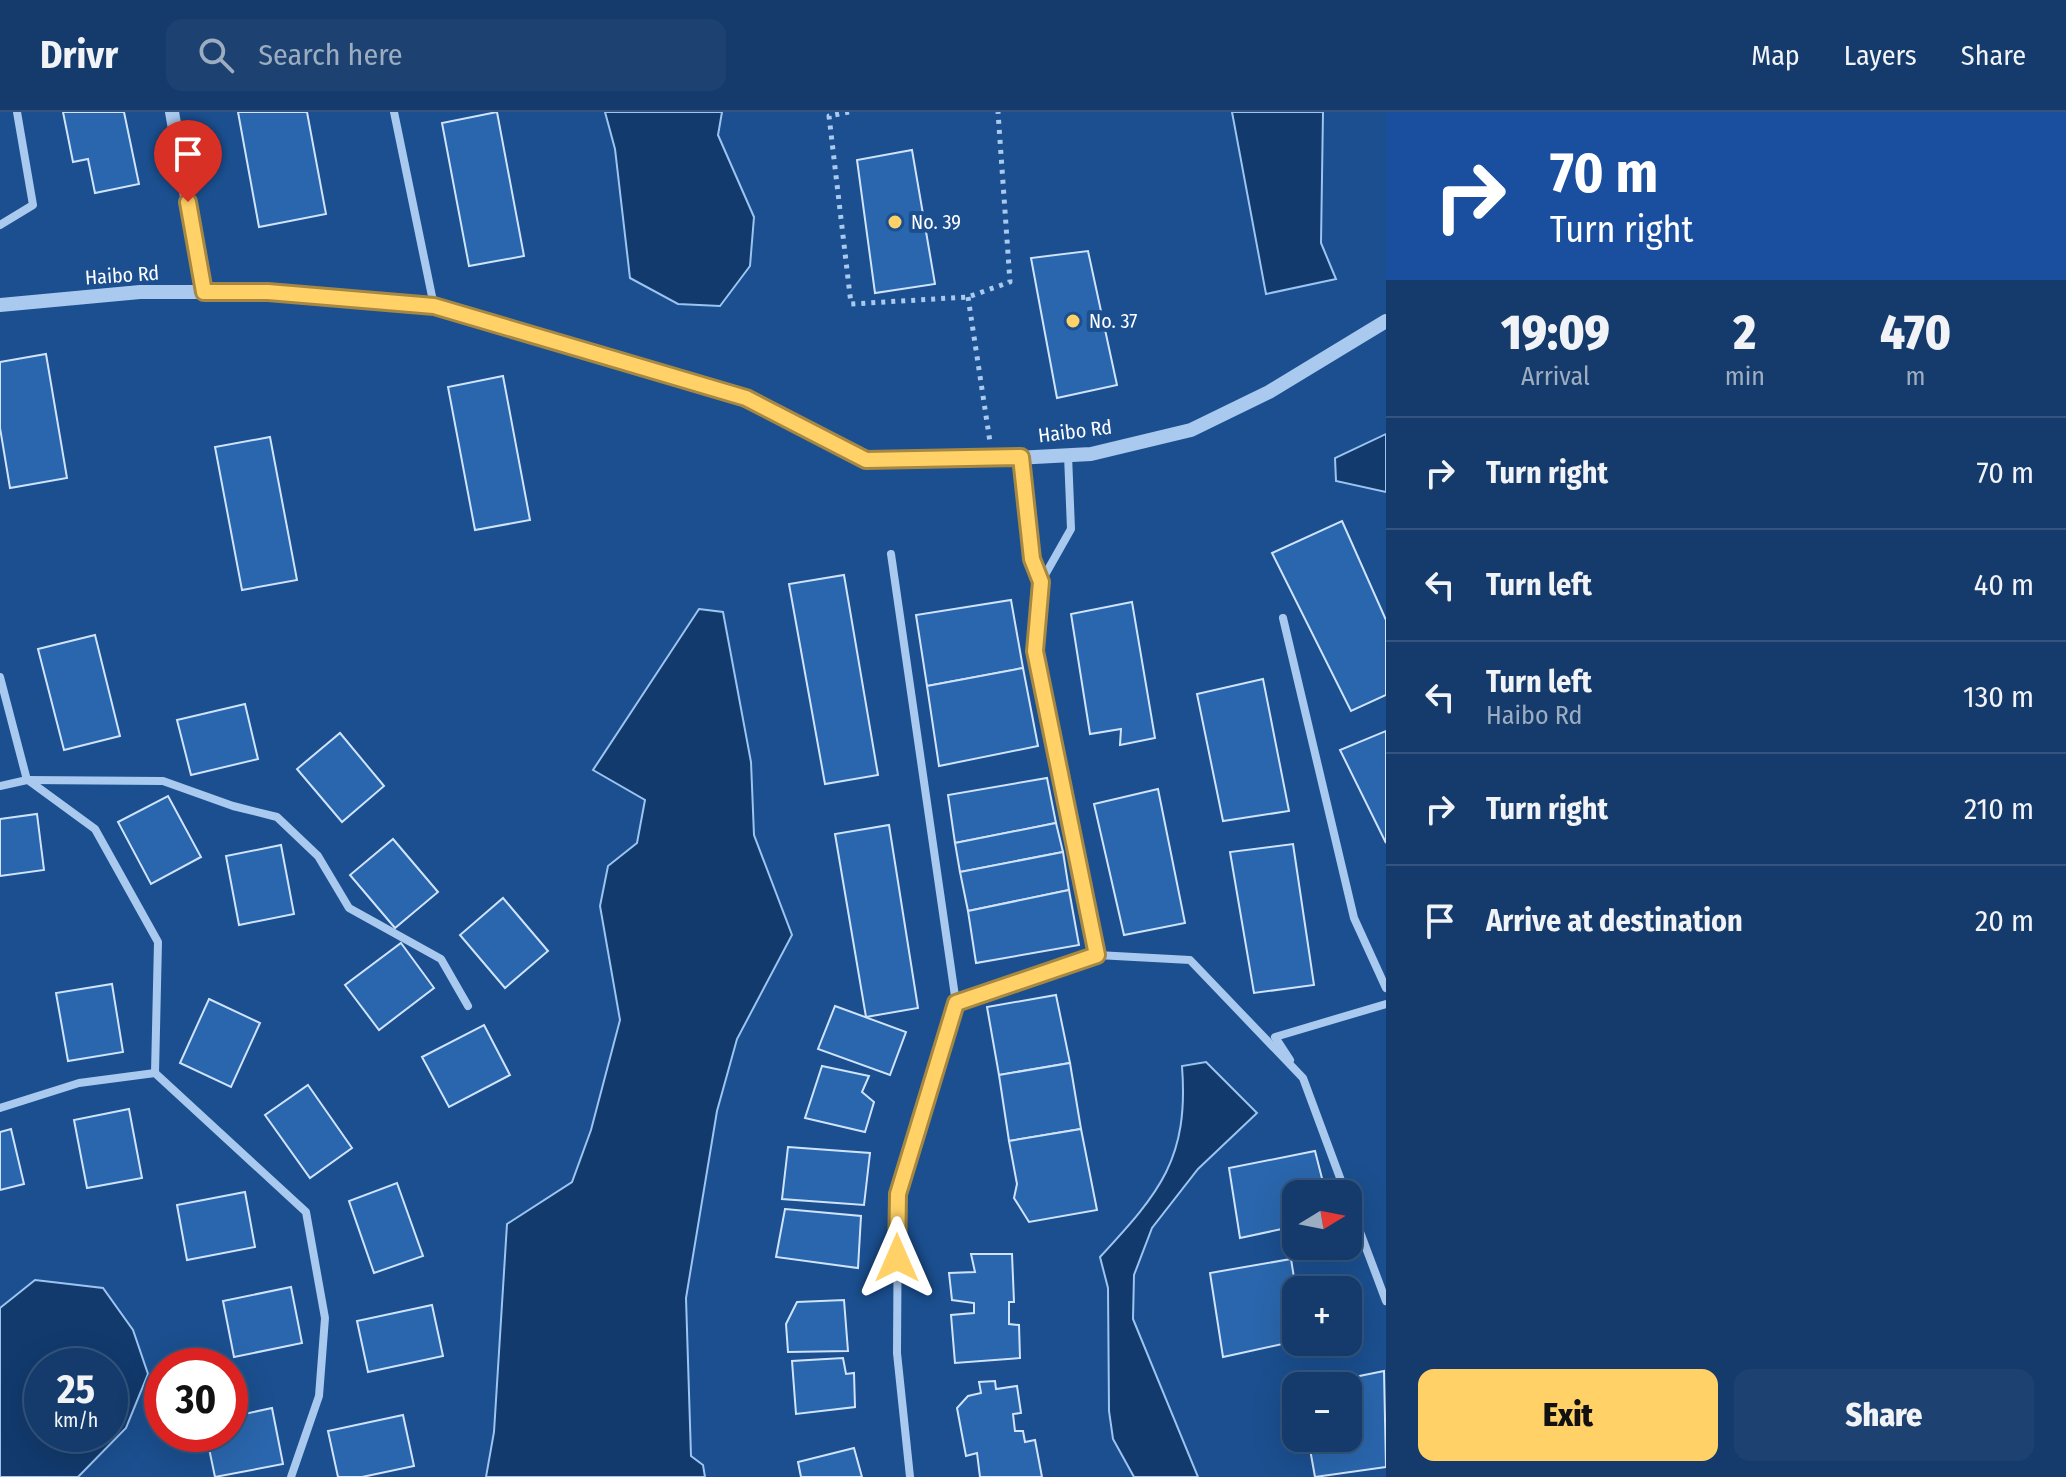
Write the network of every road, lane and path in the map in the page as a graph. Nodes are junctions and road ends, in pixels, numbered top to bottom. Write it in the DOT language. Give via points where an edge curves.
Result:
graph roads {
  1 [pos="17,112"];
  2 [pos="172,112"];
  3 [pos="394,112"];
  4 [pos="849,112"];
  5 [pos="998,112"];
  6 [pos="0,225"];
  7 [pos="204,292"];
  8 [pos="968,297"];
  9 [pos="0,305"];
  10 [pos="434,306"];
  11 [pos="1386,321"];
  12 [pos="1068,455"];
  13 [pos="1021,457"];
  14 [pos="992,459"];
  15 [pos="891,554"];
  16 [pos="1041,582"];
  17 [pos="1283,618"];
  18 [pos="0,677"];
  19 [pos="27,780"];
  20 [pos="0,786"];
  21 [pos="1097,955"];
  22 [pos="1386,988"];
  23 [pos="956,1003"];
  24 [pos="1386,1004"];
  25 [pos="468,1006"];
  26 [pos="155,1073"];
  27 [pos="1303,1078"];
  28 [pos="0,1108"];
  29 [pos="1341,1180"];
  30 [pos="1362,1237"];
  31 [pos="1386,1301"];
  32 [pos="291,1477"];
  33 [pos="910,1477"];
  1 -- 6 [label="street" via="33,205"];
  2 -- 7 [label="street"];
  3 -- 10 [label="street"];
  4 -- 8 [label="path" via="829,116 851,304"];
  5 -- 8 [label="path" via="1010,282"];
  7 -- 9 [label="street, Haibo Rd" via="140,292"];
  7 -- 10 [label="street, Haibo Rd"];
  8 -- 14 [label="path"];
  10 -- 14 [label="street, Haibo Rd" via="746,398 866,460"];
  11 -- 12 [label="street, Haibo Rd" via="1269,392 1191,430"];
  12 -- 13 [label="street, Haibo Rd"];
  12 -- 16 [label="street" via="1071,529"];
  13 -- 14 [label="street, Haibo Rd"];
  13 -- 16 [label="street" via="1032,559"];
  15 -- 23 [label="street"];
  16 -- 21 [label="street" via="1035,651"];
  17 -- 22 [label="street" via="1354,918"];
  18 -- 19 [label="street"];
  19 -- 20 [label="street"];
  19 -- 25 [label="street" via="163,781 277,817 318,856 349,908 441,959"];
  19 -- 26 [label="street" via="95,829 158,942"];
  21 -- 23 [label="street"];
  21 -- 27 [label="street" via="1190,960"];
  23 -- 33 [label="street" via="898,1194 897,1353"];
  24 -- 27 [label="street" via="1275,1037"];
  26 -- 28 [label="street" via="79,1083"];
  26 -- 32 [label="street" via="306,1212 325,1318 319,1396"];
  27 -- 29 [label="street"];
  30 -- 31 [label="street"];
}
